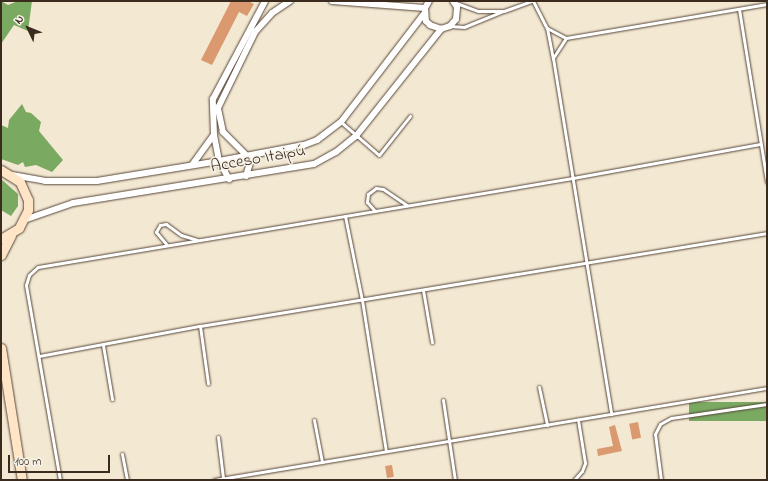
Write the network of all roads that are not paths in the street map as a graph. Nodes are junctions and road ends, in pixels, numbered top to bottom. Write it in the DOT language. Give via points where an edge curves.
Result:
graph roads {
  1 [pos="265,1"];
  2 [pos="291,1"];
  3 [pos="332,1"];
  4 [pos="532,1"];
  5 [pos="453,2"];
  6 [pos="767,4"];
  7 [pos="427,5"];
  8 [pos="738,9"];
  9 [pos="504,11"];
  10 [pos="450,26"];
  11 [pos="547,28"];
  12 [pos="441,29"];
  13 [pos="566,38"];
  14 [pos="553,58"];
  15 [pos="410,116"];
  16 [pos="341,122"];
  17 [pos="214,135"];
  18 [pos="356,136"];
  19 [pos="760,144"];
  20 [pos="249,155"];
  21 [pos="219,161"];
  22 [pos="192,165"];
  23 [pos="1,170"];
  24 [pos="12,175"];
  25 [pos="246,176"];
  26 [pos="573,178"];
  27 [pos="229,179"];
  28 [pos="767,182"];
  29 [pos="408,206"];
  30 [pos="375,211"];
  31 [pos="345,216"];
  32 [pos="24,220"];
  33 [pos="767,233"];
  34 [pos="11,235"];
  35 [pos="1,239"];
  36 [pos="198,240"];
  37 [pos="167,246"];
  38 [pos="1,255"];
  39 [pos="586,263"];
  40 [pos="424,290"];
  41 [pos="362,300"];
  42 [pos="200,326"];
  43 [pos="432,342"];
  44 [pos="103,345"];
  45 [pos="1,348"];
  46 [pos="39,356"];
  47 [pos="208,383"];
  48 [pos="539,387"];
  49 [pos="767,388"];
  50 [pos="112,399"];
  51 [pos="442,400"];
  52 [pos="767,404"];
  53 [pos="611,414"];
  54 [pos="314,420"];
  55 [pos="578,420"];
  56 [pos="547,425"];
  57 [pos="218,437"];
  58 [pos="449,441"];
  59 [pos="386,451"];
  60 [pos="122,454"];
  61 [pos="322,462"];
  62 [pos="223,478"];
  63 [pos="22,480"];
  64 [pos="60,480"];
  65 [pos="127,480"];
  66 [pos="214,480"];
  67 [pos="455,480"];
  68 [pos="574,480"];
  69 [pos="661,480"];
  1 -- 17 [label="street" via="213,99"];
  2 -- 20 [label="street" via="272,13 255,32 218,108 223,132"];
  3 -- 7 [label="street"];
  4 -- 9 [label="lane"];
  4 -- 11 [label="lane"];
  5 -- 9 [label="lane" via="478,11"];
  5 -- 10 [label="street" via="457,13"];
  6 -- 8 [label="lane"];
  7 -- 12 [label="street" via="430,25"];
  7 -- 16 [label="street, Acceso Itaipú"];
  8 -- 13 [label="lane"];
  8 -- 19 [label="lane"];
  9 -- 10 [label="lane" via="464,27"];
  10 -- 12 [label="street"];
  11 -- 13 [label="lane"];
  11 -- 14 [label="lane"];
  12 -- 18 [label="street, Acceso Itaipú"];
  13 -- 14 [label="lane"];
  14 -- 26 [label="lane"];
  15 -- 18 [label="lane" via="379,155"];
  16 -- 18 [label="lane"];
  16 -- 20 [label="street, Acceso Itaipú" via="317,140 304,145"];
  17 -- 21 [label="street"];
  17 -- 22 [label="street"];
  18 -- 25 [label="street, Acceso Itaipú" via="336,152 314,164"];
  19 -- 26 [label="lane"];
  19 -- 28 [label="lane"];
  20 -- 21 [label="street, Acceso Itaipú"];
  20 -- 25 [label="street" via="251,164"];
  21 -- 22 [label="street, Acceso Itaipú"];
  21 -- 27 [label="street"];
  22 -- 24 [label="street, Acceso Itaipú" via="72,182"];
  23 -- 24 [label="street"];
  24 -- 32 [label="street" via="20,182 28,200"];
  25 -- 27 [label="street, Acceso Itaipú"];
  26 -- 29 [label="lane"];
  26 -- 39 [label="lane"];
  27 -- 32 [label="street, Acceso Itaipú" via="73,203"];
  29 -- 30 [label="lane"];
  29 -- 30 [label="lane" via="376,188 368,194 367,202"];
  30 -- 31 [label="lane"];
  31 -- 36 [label="lane"];
  31 -- 41 [label="lane"];
  32 -- 34 [label="street"];
  33 -- 39 [label="lane"];
  34 -- 35 [label="street"];
  34 -- 38 [label="street"];
  36 -- 37 [label="lane"];
  36 -- 37 [label="lane" via="181,235 166,224 160,225 156,232"];
  37 -- 46 [label="lane" via="38,267 32,271 26,285"];
  39 -- 40 [label="lane"];
  39 -- 53 [label="lane"];
  40 -- 41 [label="lane"];
  40 -- 43 [label="lane"];
  41 -- 42 [label="lane"];
  41 -- 59 [label="lane"];
  42 -- 44 [label="lane"];
  42 -- 47 [label="lane"];
  44 -- 46 [label="lane"];
  44 -- 50 [label="lane"];
  45 -- 63 [label="street"];
  46 -- 64 [label="lane"];
  48 -- 56 [label="lane"];
  49 -- 53 [label="lane"];
  51 -- 58 [label="lane"];
  52 -- 69 [label="lane" via="671,418 660,424 655,434"];
  53 -- 55 [label="lane"];
  54 -- 61 [label="lane"];
  55 -- 56 [label="lane"];
  55 -- 68 [label="lane" via="585,463 582,472"];
  56 -- 58 [label="lane"];
  57 -- 62 [label="lane"];
  58 -- 59 [label="lane"];
  58 -- 67 [label="lane"];
  59 -- 61 [label="lane"];
  60 -- 65 [label="lane"];
  61 -- 62 [label="lane"];
  62 -- 66 [label="lane"];
}
